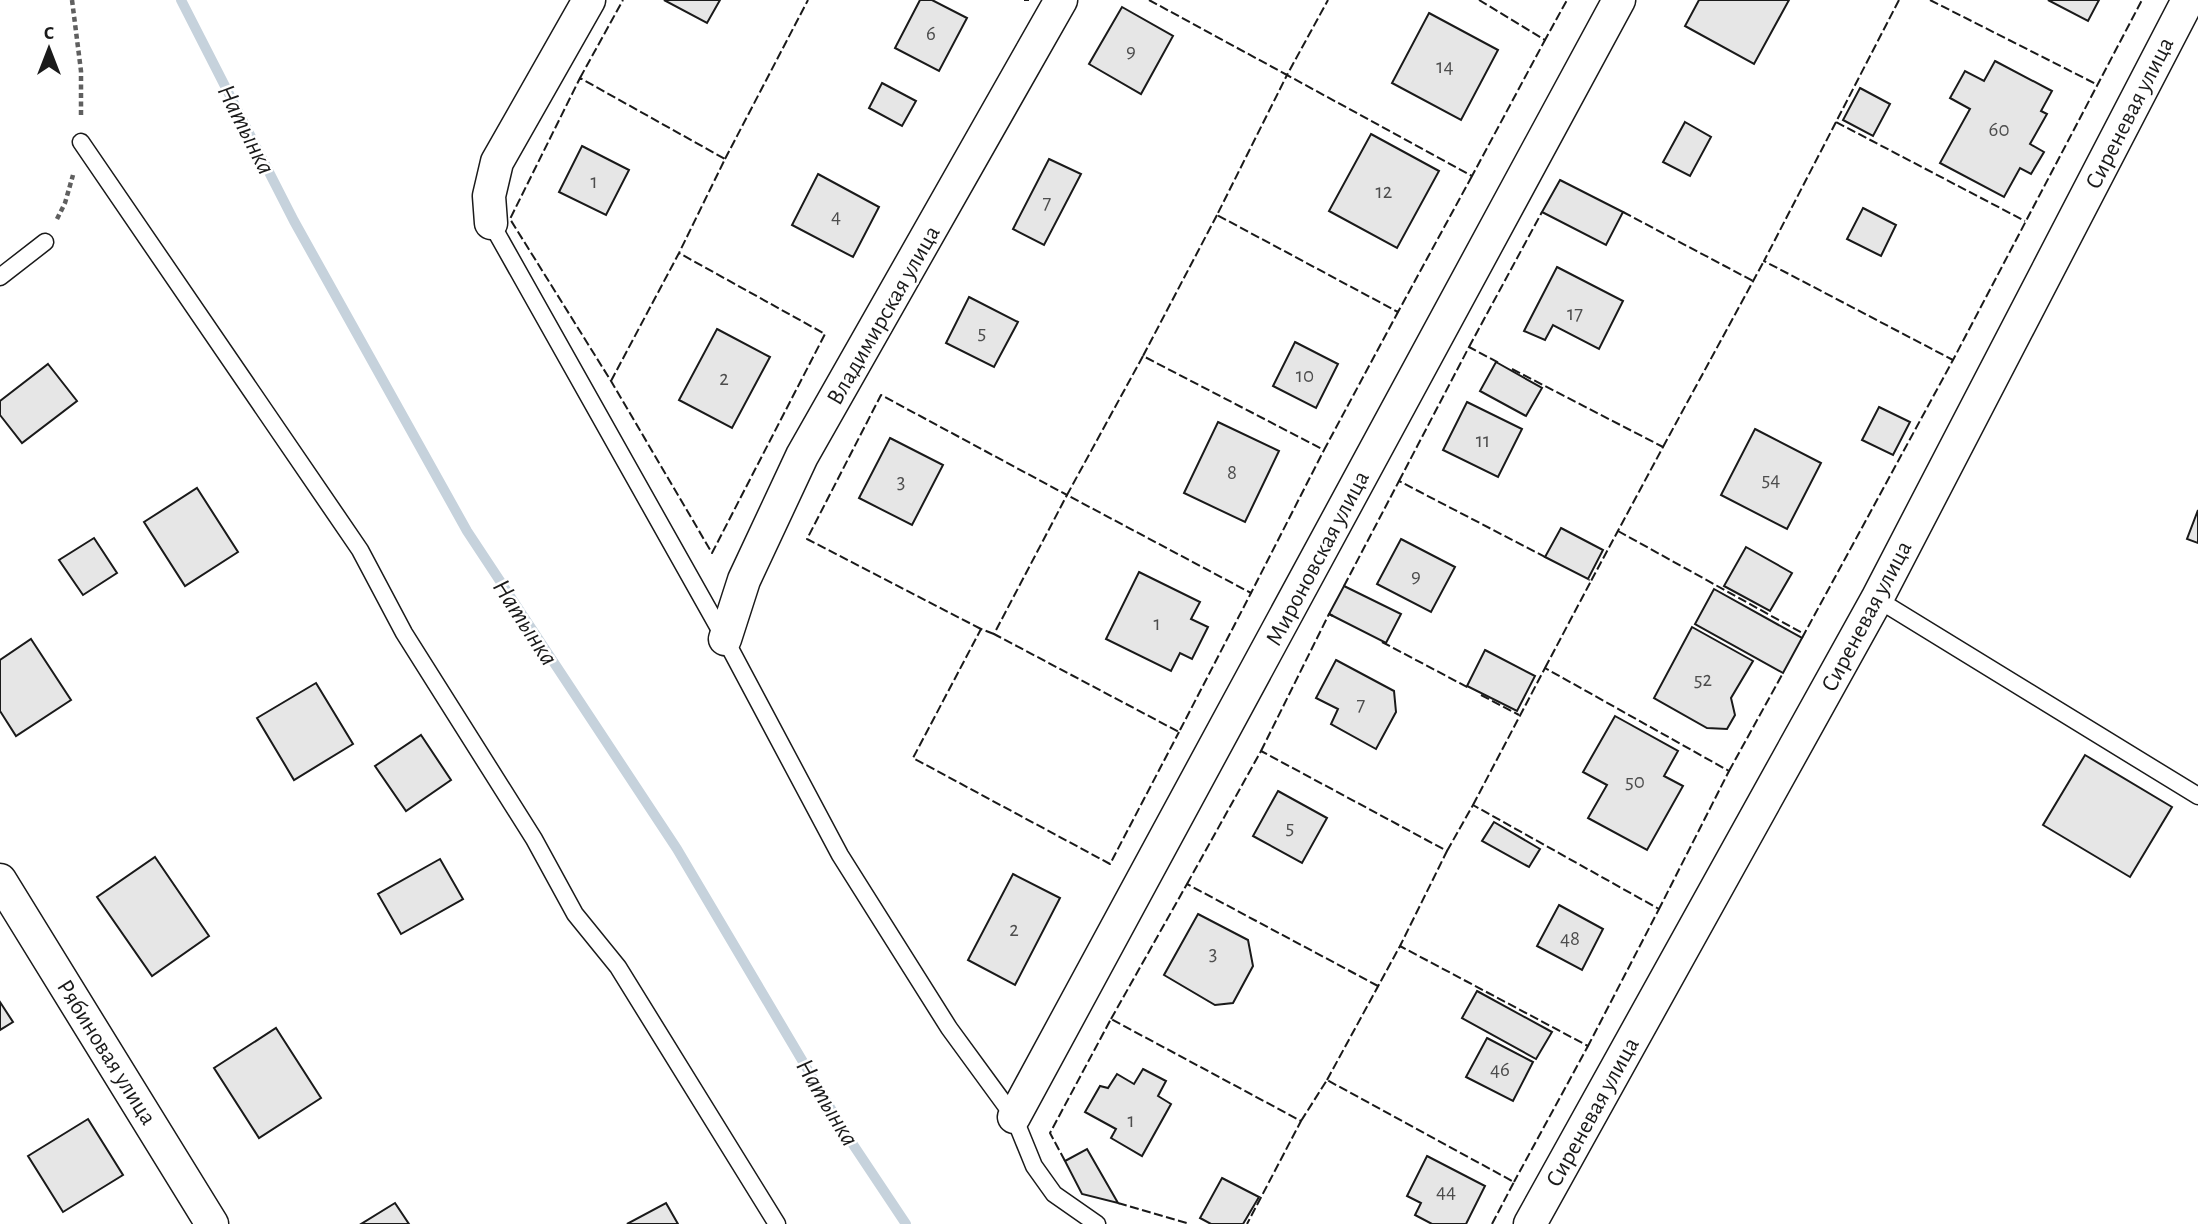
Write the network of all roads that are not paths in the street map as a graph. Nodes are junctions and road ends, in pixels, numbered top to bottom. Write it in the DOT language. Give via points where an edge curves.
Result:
graph roads {
  1 [pos="589,0"];
  2 [pos="1061,0"];
  3 [pos="1619,0"];
  4 [pos="2188,0"];
  5 [pos="81,142"];
  6 [pos="491,223"];
  7 [pos="45,242"];
  8 [pos="0,277"];
  9 [pos="1877,599"];
  10 [pos="725,639"];
  11 [pos="2198,796"];
  12 [pos="0,880"];
  13 [pos="1014,1116"];
  14 [pos="212,1224"];
  15 [pos="777,1224"];
  16 [pos="1097,1224"];
  17 [pos="1530,1224"];
  1 -- 6 [label="street" via="497,162 489,196"];
  2 -- 10 [label="street, Владимирская улица" via="802,456 744,580"];
  3 -- 13 [label="street, Мироновская улица"];
  4 -- 9 [label="street, Сиреневая улица"];
  5 -- 15 [label="lane" via="360,550 404,633 534,839 575,914 618,967"];
  6 -- 10 [label="lane"];
  7 -- 8 [label="lane"];
  9 -- 11 [label="lane"];
  9 -- 17 [label="street, Сиреневая улица"];
  10 -- 13 [label="lane" via="840,855 949,1028"];
  12 -- 14 [label="street, Рябиновая улица"];
  13 -- 16 [label="lane" via="1034,1166 1054,1194"];
}
